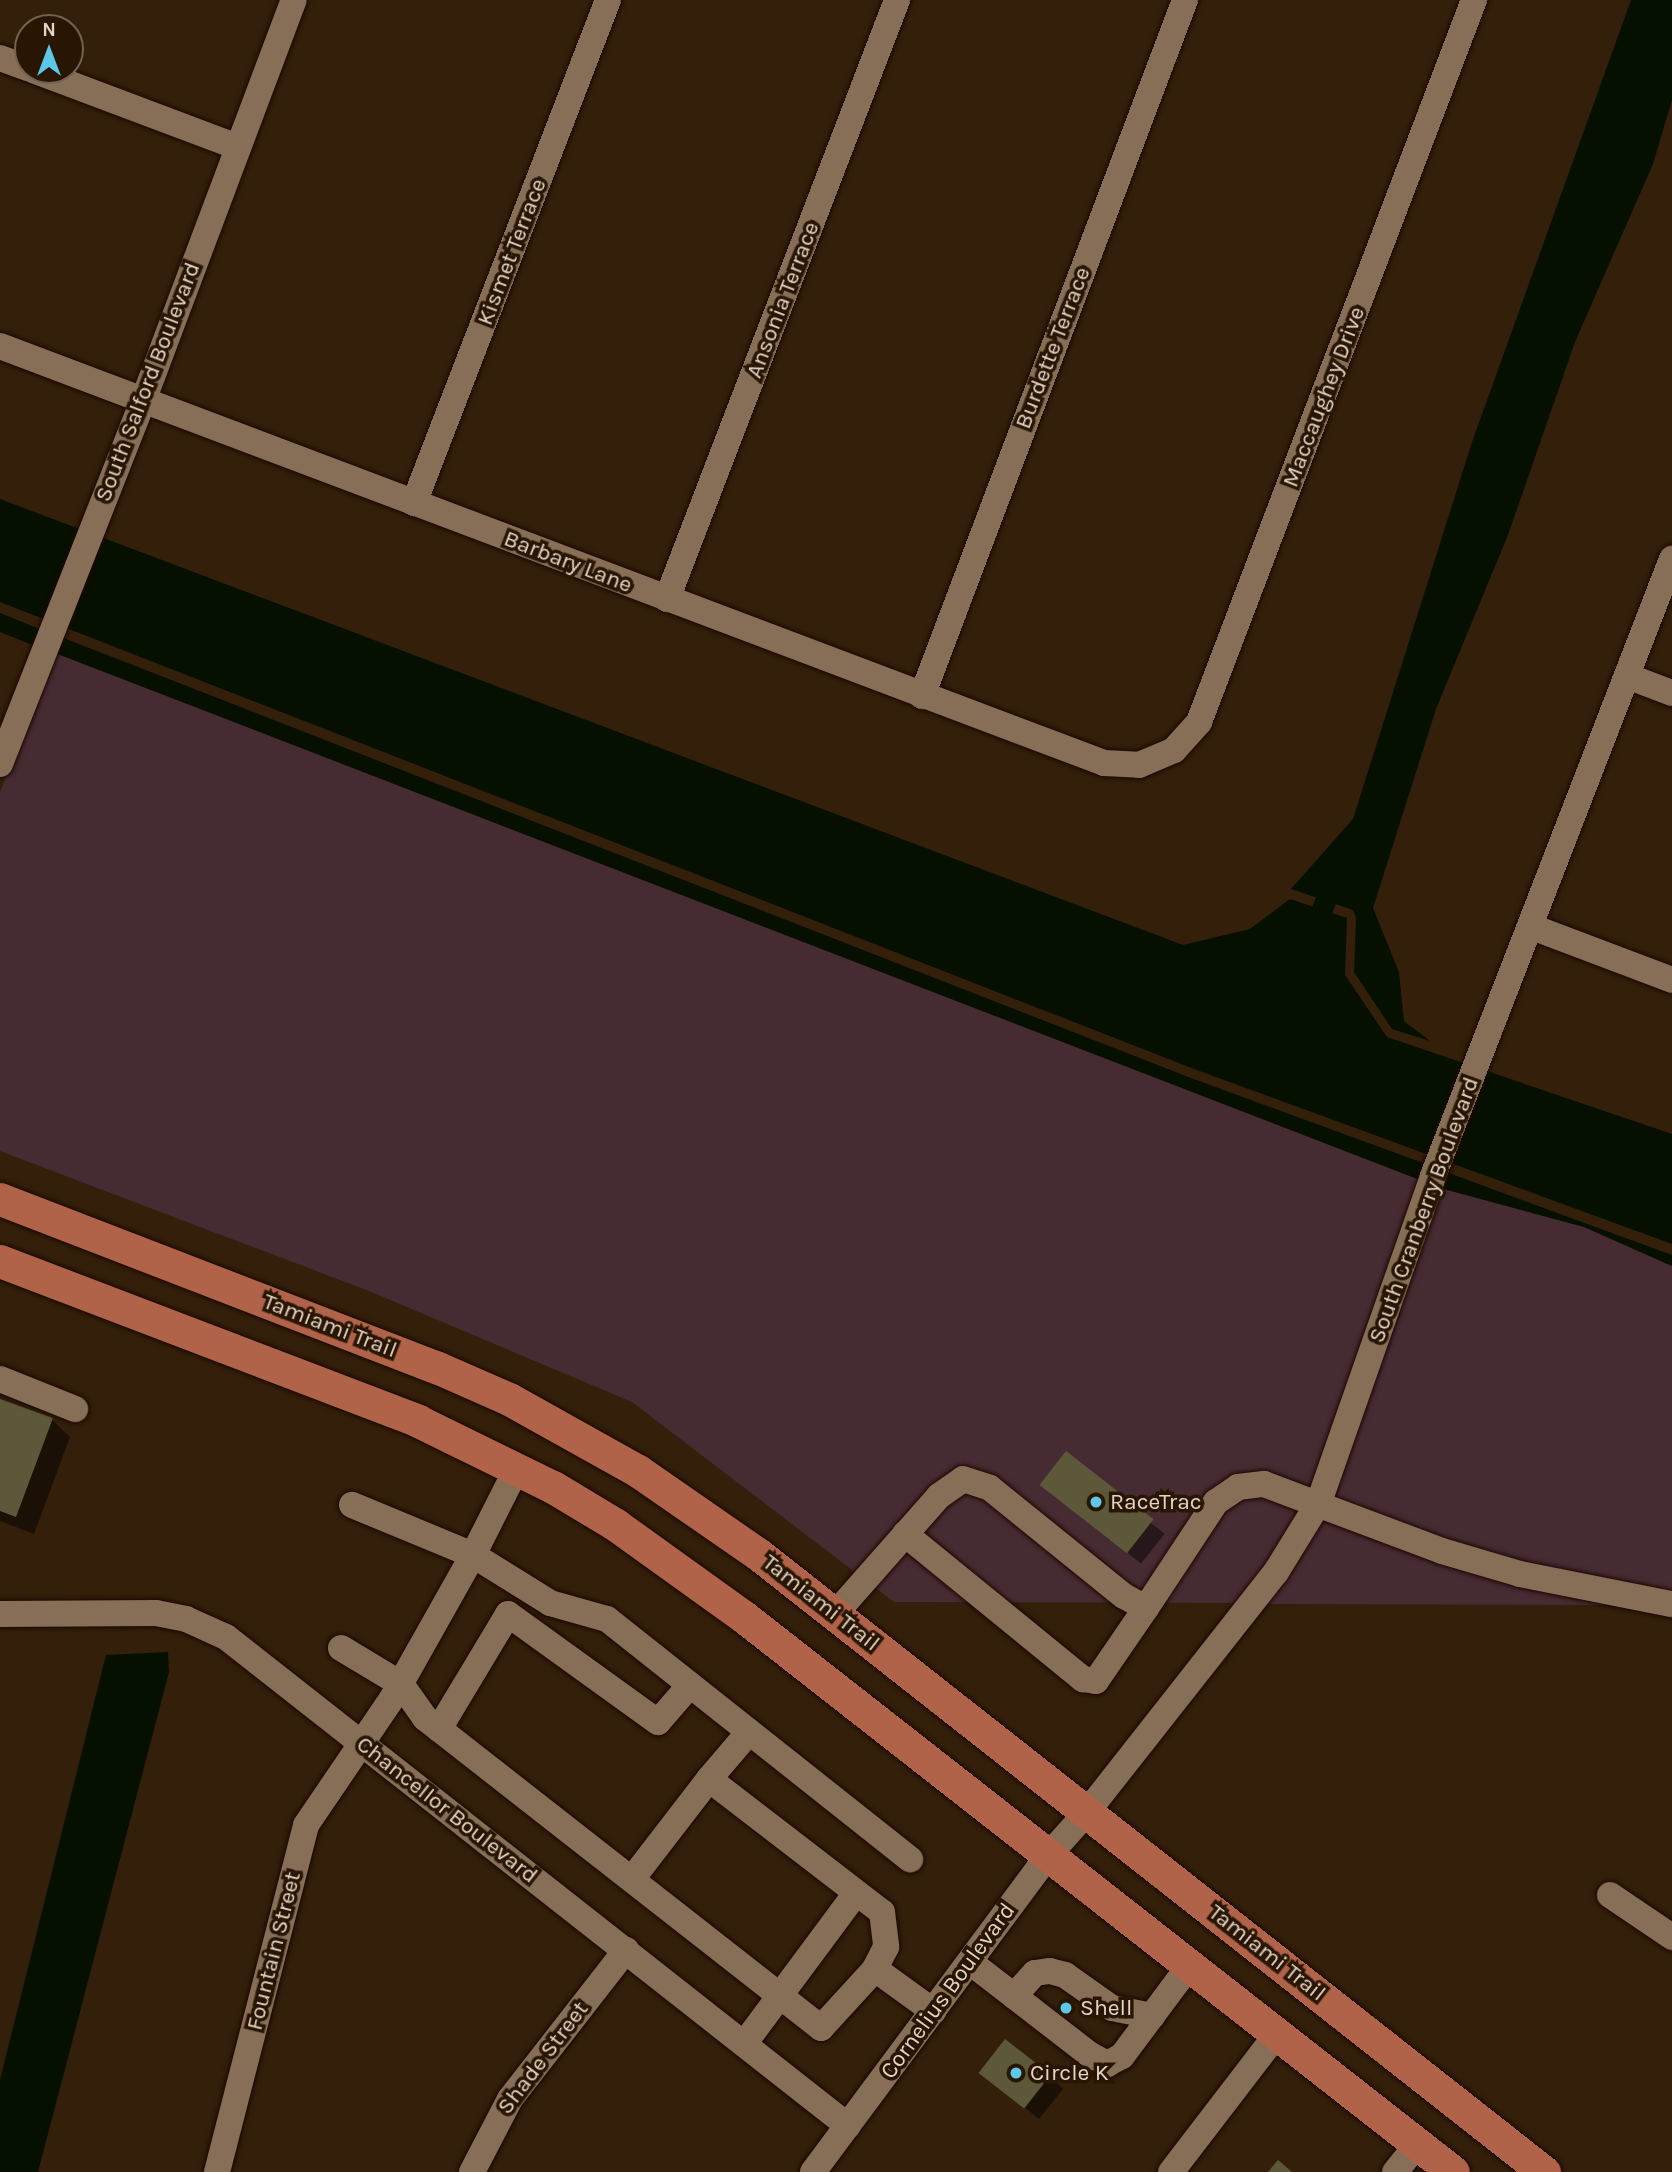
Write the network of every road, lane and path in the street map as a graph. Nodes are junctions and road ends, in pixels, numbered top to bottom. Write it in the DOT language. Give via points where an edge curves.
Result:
graph roads {
  1 [pos="294,0"];
  2 [pos="608,0"];
  3 [pos="897,0"];
  4 [pos="1185,0"];
  5 [pos="1474,0"];
  6 [pos="70,84"];
  7 [pos="238,147"];
  8 [pos="0,346"];
  9 [pos="143,401"];
  10 [pos="414,503"];
  11 [pos="1672,559"];
  12 [pos="667,599"];
  13 [pos="1628,676"];
  14 [pos="1672,693"];
  15 [pos="922,696"];
  16 [pos="0,764"];
  17 [pos="1139,765"];
  18 [pos="1532,928"];
  19 [pos="1672,981"];
  20 [pos="0,1199"];
  21 [pos="0,1261"];
  22 [pos="0,1379"];
  23 [pos="75,1409"];
  24 [pos="517,1468"];
  25 [pos="1319,1502"];
  26 [pos="352,1505"];
  27 [pos="905,1534"];
  28 [pos="473,1555"];
  29 [pos="1672,1604"];
  30 [pos="1146,1608"];
  31 [pos="0,1614"];
  32 [pos="835,1614"];
  33 [pos="341,1648"];
  34 [pos="401,1684"];
  35 [pos="690,1685"];
  36 [pos="439,1729"];
  37 [pos="748,1732"];
  38 [pos="364,1745"];
  39 [pos="709,1779"];
  40 [pos="1087,1812"];
  41 [pos="1048,1856"];
  42 [pos="910,1859"];
  43 [pos="632,1880"];
  44 [pos="856,1893"];
  45 [pos="1610,1895"];
  46 [pos="1672,1937"];
  47 [pos="626,1951"];
  48 [pos="970,1962"];
  49 [pos="1189,1966"];
  50 [pos="875,1969"];
  51 [pos="780,1995"];
  52 [pos="1014,1996"];
  53 [pos="933,2011"];
  54 [pos="1152,2016"];
  55 [pos="1277,2034"];
  56 [pos="744,2044"];
  57 [pos="848,2126"];
  58 [pos="1418,2144"];
  59 [pos="217,2172"];
  60 [pos="472,2172"];
  61 [pos="813,2172"];
  62 [pos="1171,2172"];
  63 [pos="1395,2172"];
  64 [pos="1453,2172"];
  65 [pos="1544,2172"];
  1 -- 7 [label="street, South Salford Boulevard"];
  2 -- 10 [label="street, Kismet Terrace"];
  3 -- 12 [label="street, Ansonia Terrace"];
  4 -- 15 [label="street, Burdette Terrace"];
  5 -- 17 [label="street, Maccaughey Drive" via="1199,722 1174,750"];
  6 -- 7 [label="street"];
  7 -- 9 [label="street, South Salford Boulevard"];
  8 -- 9 [label="street, Barbary Lane"];
  9 -- 10 [label="street, Barbary Lane"];
  9 -- 16 [label="street, South Salford Boulevard"];
  10 -- 12 [label="street, Barbary Lane"];
  11 -- 13 [label="street, South Cranberry Boulevard"];
  12 -- 15 [label="street, Barbary Lane"];
  13 -- 14 [label="street"];
  13 -- 18 [label="street, South Cranberry Boulevard"];
  15 -- 17 [label="street, Barbary Lane" via="1104,763"];
  18 -- 19 [label="street"];
  18 -- 25 [label="street, South Cranberry Boulevard" via="1433,1176"];
  20 -- 32 [label="main road, Tamiami Trail" via="509,1399 586,1440 684,1502"];
  21 -- 24 [label="main road" via="418,1421"];
  22 -- 23 [label="street"];
  24 -- 28 [label="street, Fountain Street"];
  24 -- 41 [label="main road" via="683,1570"];
  25 -- 29 [label="street" via="1394,1534 1520,1574"];
  25 -- 30 [label="street" via="1264,1484 1238,1487 1216,1502"];
  25 -- 40 [label="street, South Cranberry Boulevard" via="1276,1572"];
  26 -- 28 [label="street"];
  27 -- 30 [label="street" via="939,1496 963,1479 990,1488 1124,1596"];
  27 -- 30 [label="street" via="1083,1679 1096,1681"];
  27 -- 32 [label="street"];
  28 -- 34 [label="street, Fountain Street"];
  28 -- 35 [label="street" via="551,1603 607,1619"];
  31 -- 38 [label="street, Chancellor Boulevard" via="156,1613 197,1623 226,1637"];
  32 -- 40 [label="main road, Tamiami Trail"];
  33 -- 34 [label="street"];
  34 -- 36 [label="street" via="425,1718"];
  34 -- 38 [label="street, Fountain Street"];
  35 -- 36 [label="street" via="658,1722 508,1614"];
  35 -- 37 [label="street"];
  36 -- 43 [label="street"];
  37 -- 39 [label="street"];
  37 -- 42 [label="street"];
  38 -- 47 [label="street, Chancellor Boulevard"];
  38 -- 59 [label="street, Fountain Street" via="306,1825"];
  39 -- 43 [label="street"];
  39 -- 44 [label="street"];
  40 -- 41 [label="street, Cornelius Boulevard"];
  40 -- 65 [label="main road, Tamiami Trail"];
  41 -- 48 [label="street, Cornelius Boulevard"];
  41 -- 49 [label="main road"];
  43 -- 51 [label="street"];
  44 -- 50 [label="street" via="881,1912 886,1947"];
  44 -- 51 [label="street"];
  45 -- 46 [label="street"];
  47 -- 56 [label="street, Chancellor Boulevard"];
  47 -- 60 [label="street, Shade Street" via="510,2099"];
  48 -- 52 [label="street"];
  48 -- 53 [label="street, Cornelius Boulevard"];
  49 -- 54 [label="street"];
  49 -- 55 [label="main road"];
  50 -- 51 [label="street" via="821,2028"];
  50 -- 53 [label="street"];
  51 -- 56 [label="street"];
  52 -- 54 [label="street" via="1035,1973 1050,1971 1065,1975 1112,2008"];
  52 -- 54 [label="street" via="1107,2064 1122,2056"];
  53 -- 57 [label="street, Cornelius Boulevard"];
  55 -- 58 [label="main road"];
  55 -- 62 [label="street"];
  56 -- 57 [label="street, Chancellor Boulevard"];
  57 -- 61 [label="street, Cornelius Boulevard"];
  58 -- 63 [label="street"];
  58 -- 64 [label="main road"];
}
